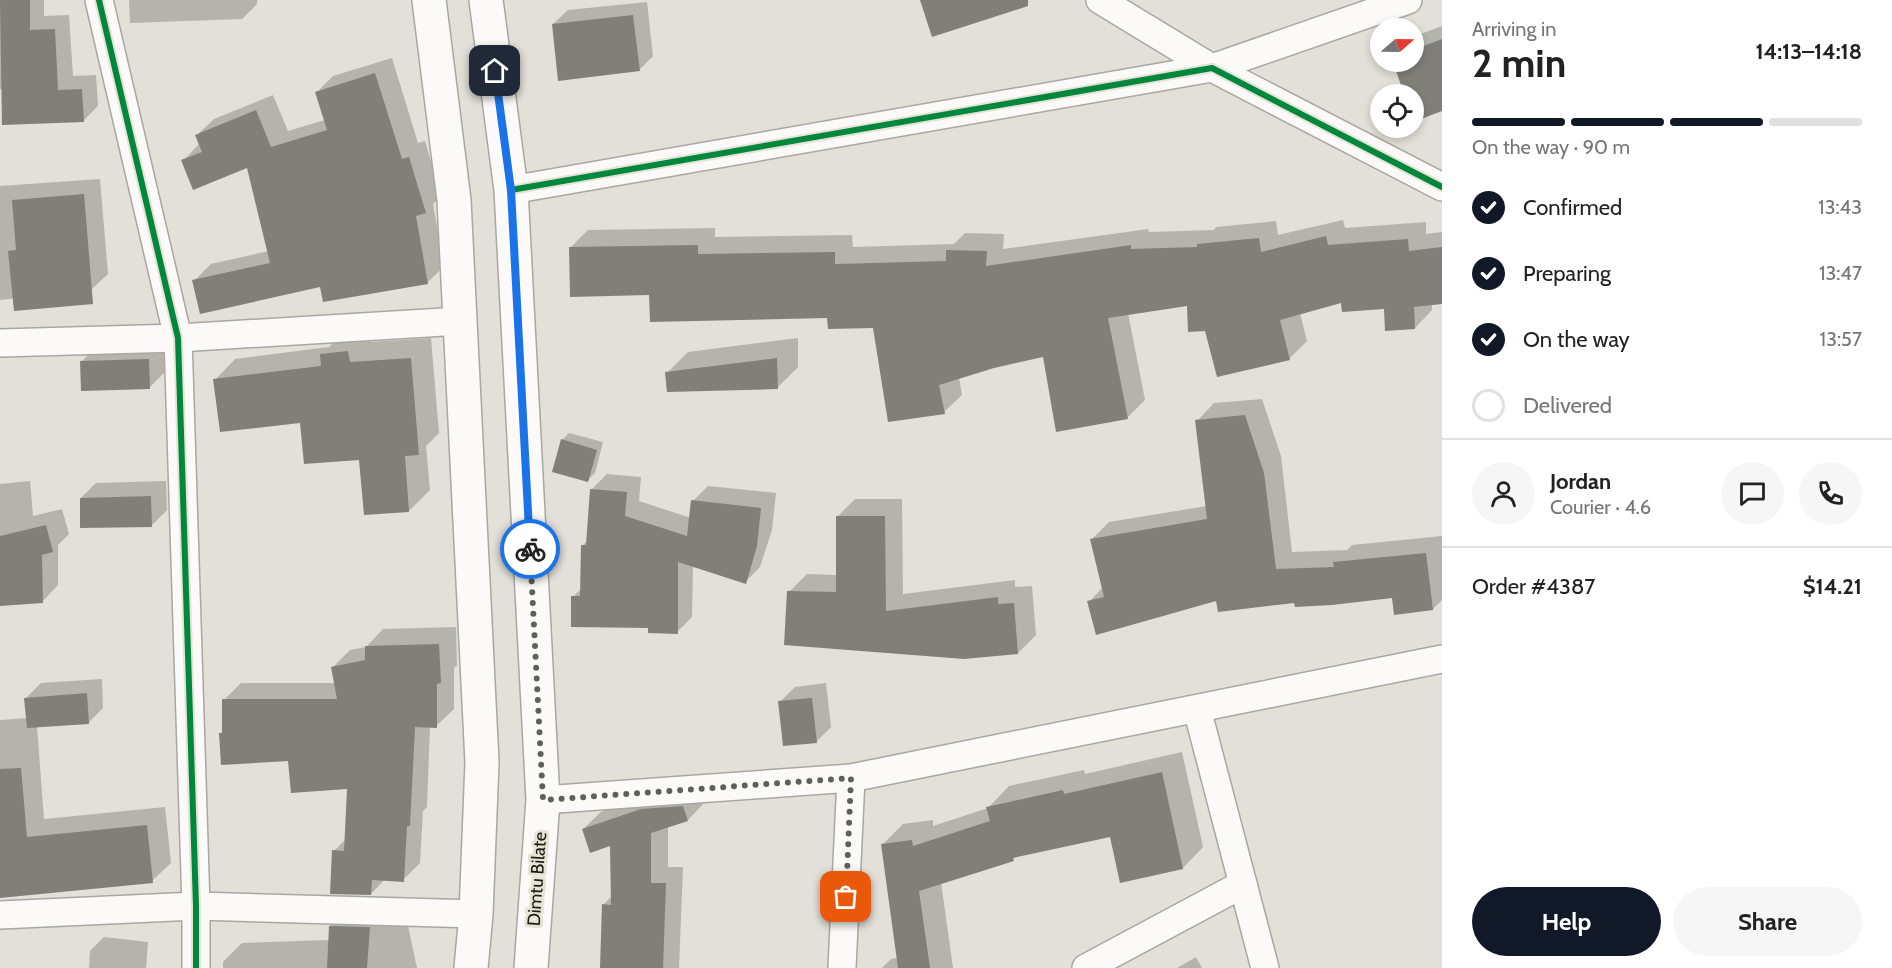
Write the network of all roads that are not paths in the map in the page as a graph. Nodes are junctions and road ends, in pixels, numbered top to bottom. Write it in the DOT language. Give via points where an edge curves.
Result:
graph roads {
  1 [pos="99,0"];
  2 [pos="429,0"];
  3 [pos="486,0"];
  4 [pos="1100,0"];
  5 [pos="1408,0"];
  6 [pos="1212,68"];
  7 [pos="1442,187"];
  8 [pos="511,190"];
  9 [pos="460,321"];
  10 [pos="178,338"];
  11 [pos="0,343"];
  12 [pos="1442,659"];
  13 [pos="1197,709"];
  14 [pos="851,778"];
  15 [pos="543,800"];
  16 [pos="1243,884"];
  17 [pos="196,906"];
  18 [pos="476,914"];
  19 [pos="0,915"];
  20 [pos="196,968"];
  21 [pos="471,968"];
  22 [pos="531,968"];
  23 [pos="842,968"];
  24 [pos="1086,968"];
  25 [pos="1264,968"];
  1 -- 10 [label="street"];
  2 -- 9 [label="main road" via="454,200"];
  3 -- 8 [label="main road, Dimtu Bilate"];
  4 -- 6 [label="street"];
  5 -- 6 [label="street"];
  6 -- 7 [label="street"];
  6 -- 8 [label="street"];
  8 -- 15 [label="main road, Dimtu Bilate"];
  9 -- 10 [label="street"];
  9 -- 18 [label="main road" via="482,762"];
  10 -- 11 [label="street"];
  10 -- 17 [label="street"];
  12 -- 13 [label="street"];
  13 -- 14 [label="street"];
  13 -- 16 [label="street"];
  14 -- 15 [label="street"];
  14 -- 23 [label="street"];
  15 -- 22 [label="main road, Dimtu Bilate"];
  16 -- 24 [label="street"];
  16 -- 25 [label="street"];
  17 -- 18 [label="street"];
  17 -- 19 [label="street"];
  17 -- 20 [label="street"];
  18 -- 21 [label="main road"];
}
